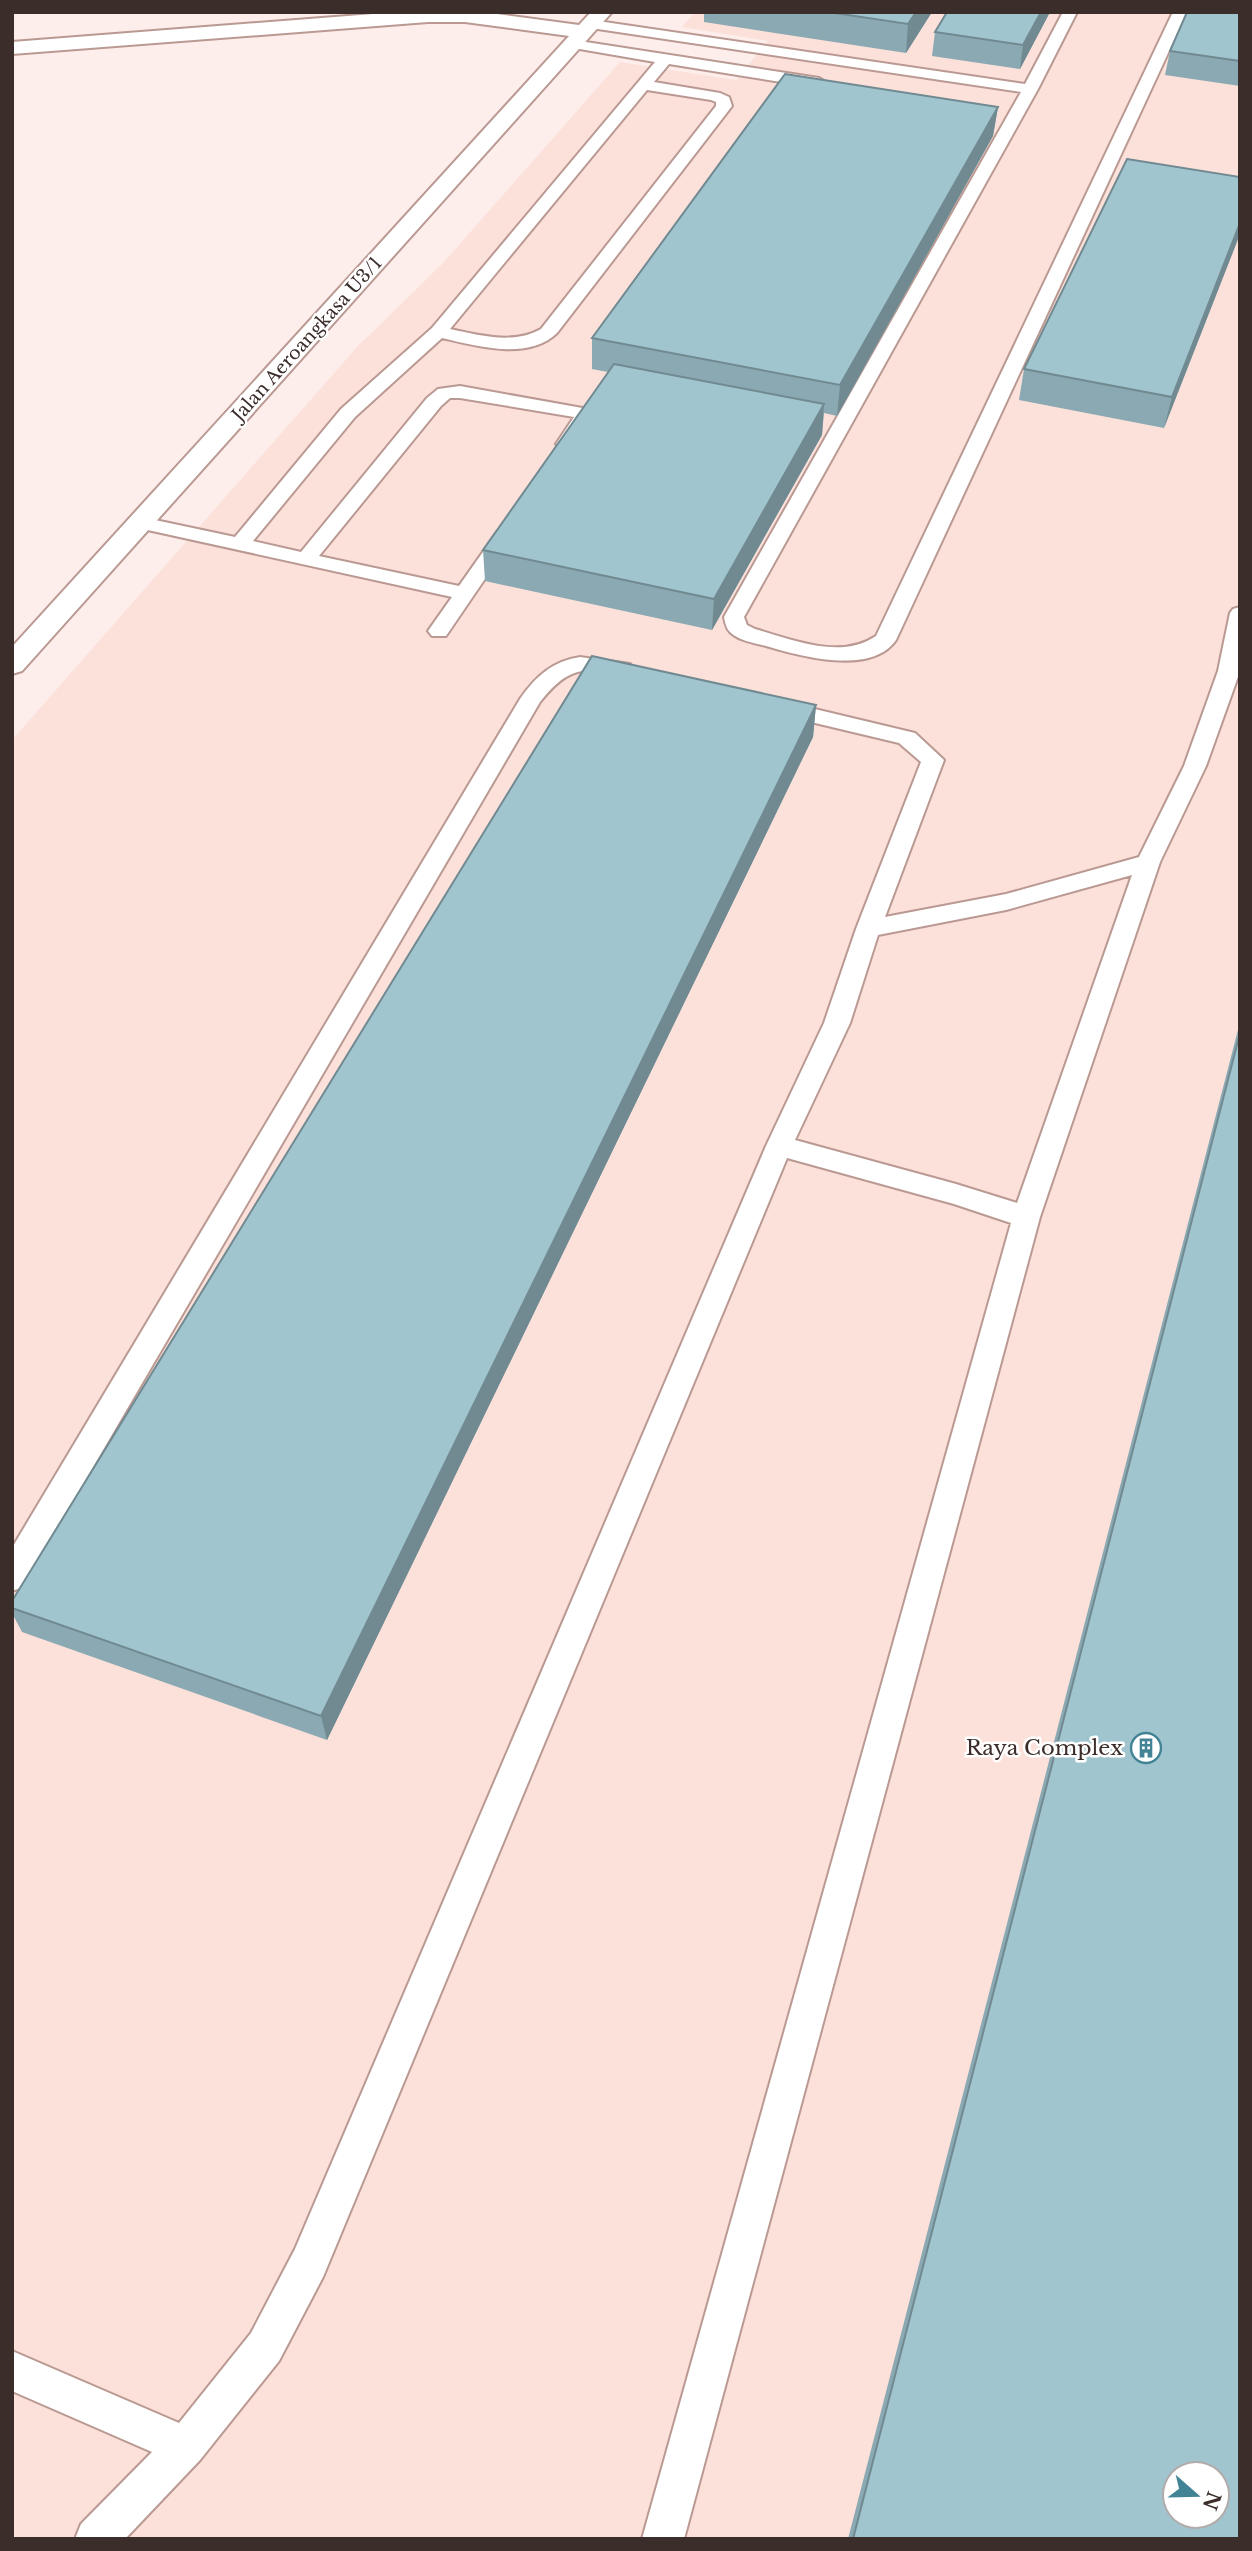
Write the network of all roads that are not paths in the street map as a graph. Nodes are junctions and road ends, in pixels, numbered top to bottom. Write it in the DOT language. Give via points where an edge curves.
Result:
graph roads {
  1 [pos="1070,12"];
  2 [pos="1180,12"];
  3 [pos="588,28"];
  4 [pos="12,48"];
  5 [pos="666,58"];
  6 [pos="643,85"];
  7 [pos="835,85"];
  8 [pos="1030,89"];
  9 [pos="438,332"];
  10 [pos="555,461"];
  11 [pos="517,516"];
  12 [pos="141,523"];
  13 [pos="240,544"];
  14 [pos="306,559"];
  15 [pos="465,594"];
  16 [pos="1240,613"];
  17 [pos="439,631"];
  18 [pos="12,665"];
  19 [pos="654,677"];
  20 [pos="747,699"];
  21 [pos="1148,862"];
  22 [pos="868,929"];
  23 [pos="779,1146"];
  24 [pos="1026,1217"];
  25 [pos="12,1577"];
  26 [pos="12,2371"];
  27 [pos="186,2446"];
  28 [pos="96,2539"];
  29 [pos="663,2539"];
  1 -- 8 [label="lane"];
  2 -- 8 [label="lane" via="885,640 877,649 863,653 827,654 748,635 738,628 734,617 1009,113"];
  3 -- 4 [label="street" via="428,16"];
  3 -- 5 [label="lane"];
  3 -- 8 [label="lane"];
  3 -- 12 [label="street, Jalan Aeroangkasa U3/1"];
  5 -- 6 [label="lane"];
  5 -- 7 [label="lane"];
  6 -- 9 [label="lane"];
  6 -- 9 [label="lane" via="715,96 724,100 724,106 561,316 546,334 523,342"];
  9 -- 13 [label="lane" via="348,413"];
  10 -- 14 [label="lane" via="584,416 580,413 451,391 434,402"];
  11 -- 15 [label="lane"];
  12 -- 13 [label="lane"];
  12 -- 18 [label="street, Jalan Aeroangkasa U3/1"];
  13 -- 14 [label="lane"];
  14 -- 15 [label="lane"];
  15 -- 17 [label="lane"];
  16 -- 21 [label="lane" via="1229,671 1195,766"];
  19 -- 25 [label="lane" via="601,664 569,664 549,674 531,699"];
  20 -- 22 [label="lane" via="907,738 933,760"];
  21 -- 22 [label="lane" via="1006,902"];
  21 -- 24 [label="lane"];
  22 -- 23 [label="lane" via="836,1023"];
  23 -- 24 [label="lane"];
  23 -- 27 [label="lane" via="309,2263 265,2347"];
  24 -- 29 [label="lane"];
  26 -- 27 [label="lane"];
  27 -- 28 [label="lane"];
}
